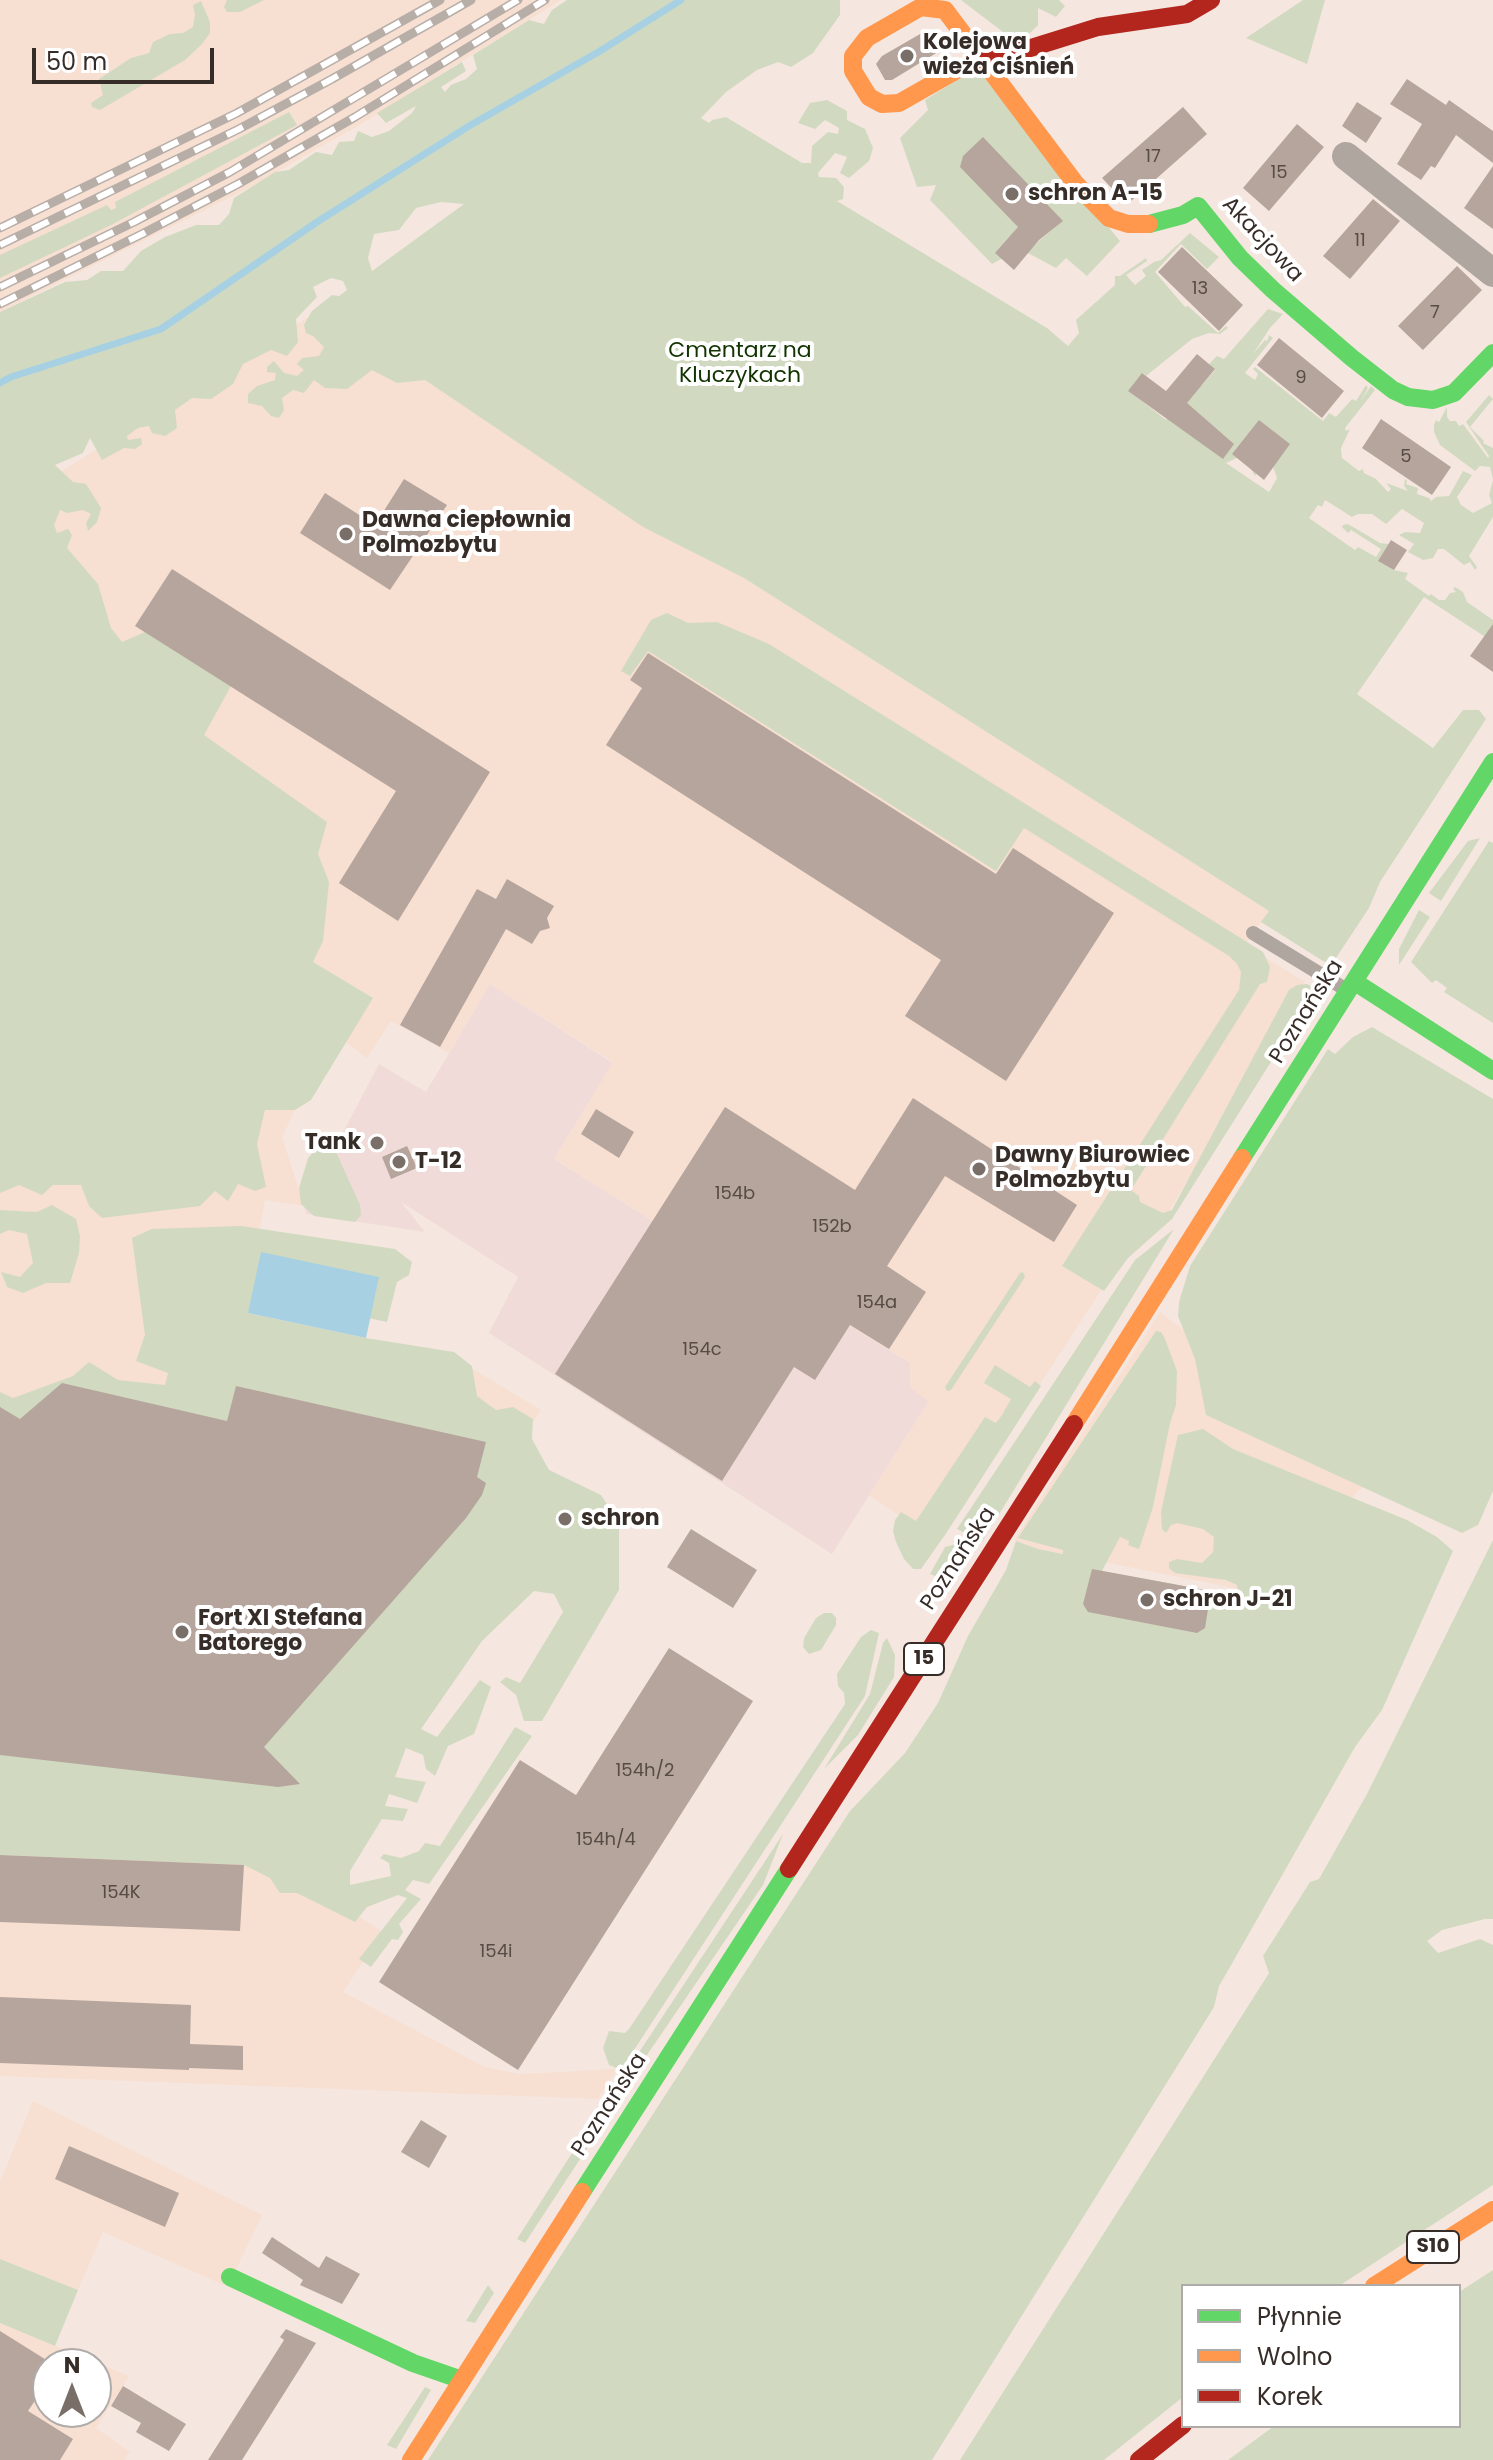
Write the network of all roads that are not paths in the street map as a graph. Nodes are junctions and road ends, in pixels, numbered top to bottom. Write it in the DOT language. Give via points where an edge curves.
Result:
graph roads {
  1 [pos="1211,0"];
  2 [pos="979,57"];
  3 [pos="1346,156"];
  4 [pos="1493,273"];
  5 [pos="1493,353"];
  6 [pos="1493,762"];
  7 [pos="1253,933"];
  8 [pos="1352,987"];
  9 [pos="1493,1071"];
  10 [pos="1493,2210"];
  11 [pos="230,2277"];
  12 [pos="1377,2284"];
  13 [pos="462,2380"];
  14 [pos="1181,2427"];
  15 [pos="411,2460"];
  16 [pos="1139,2460"];
  1 -- 2 [label="main road" via="1187,14 1098,27 1021,51"];
  2 -- 2 [label="main road, Akacjowa" via="945,10 928,5 861,43 852,64 860,85 875,101 899,103"];
  2 -- 5 [label="main road, Akacjowa" via="1103,214 1121,223 1145,225 1198,206 1273,290 1393,390 1417,399 1448,396"];
  3 -- 4 [label="street"];
  6 -- 8 [label="main road, Poznańska / 15"];
  7 -- 8 [label="lane"];
  8 -- 9 [label="main road"];
  8 -- 13 [label="main road, Poznańska / 15"];
  10 -- 12 [label="main road, S10"];
  11 -- 13 [label="main road" via="413,2363"];
  13 -- 15 [label="main road, Poznańska / 15"];
  14 -- 16 [label="main road"];
}
